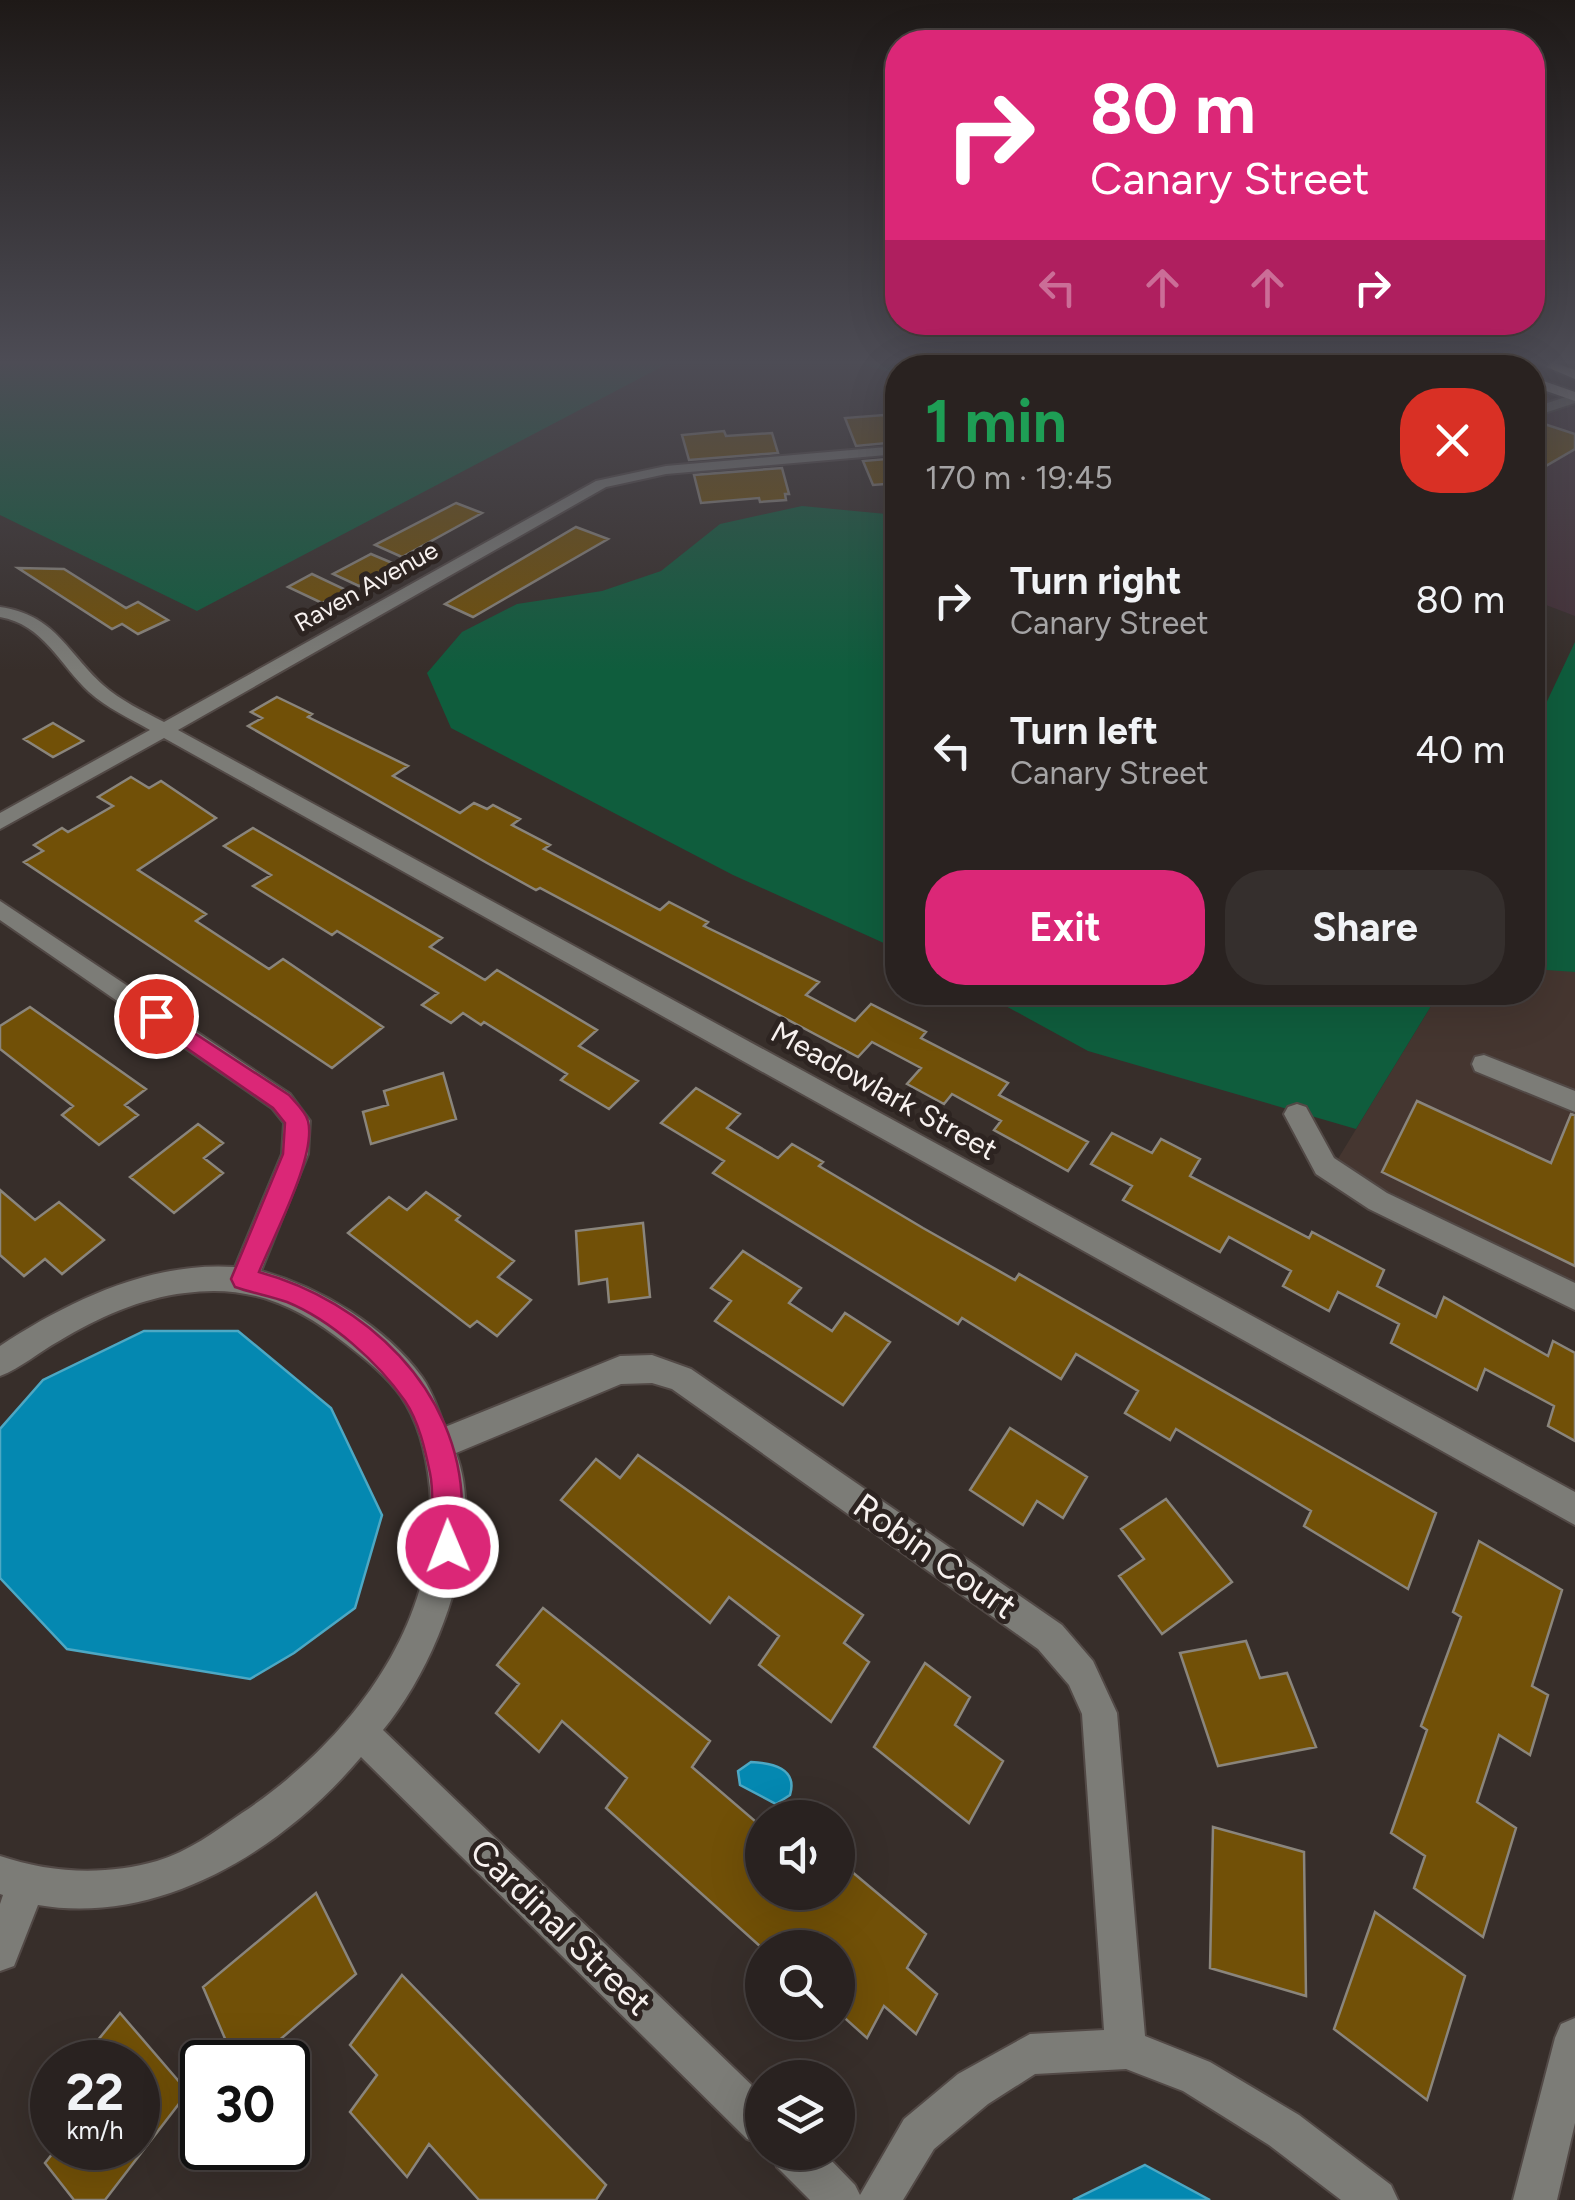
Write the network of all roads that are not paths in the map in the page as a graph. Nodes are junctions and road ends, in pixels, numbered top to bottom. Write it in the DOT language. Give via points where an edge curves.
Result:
graph roads {
  1 [pos="716,466"];
  2 [pos="0,612"];
  3 [pos="162,730"];
  4 [pos="0,822"];
  5 [pos="0,910"];
  6 [pos="1484,1064"];
  7 [pos="1575,1102"];
  8 [pos="1297,1114"];
  9 [pos="244,1279"];
  10 [pos="1575,1296"];
  11 [pos="0,1362"];
  12 [pos="438,1445"];
  13 [pos="1575,1509"];
  14 [pos="359,1731"];
  15 [pos="13,1880"];
  16 [pos="0,1952"];
  17 [pos="1575,2038"];
  18 [pos="1126,2048"];
  19 [pos="745,2107"];
  20 [pos="810,2170"];
  21 [pos="840,2200"];
  22 [pos="879,2200"];
  23 [pos="1376,2200"];
  24 [pos="1535,2200"];
  1 -- 3 [label="street, Raven Avenue" via="601,484"];
  2 -- 3 [label="street, Meadowlark Street" via="50,634 94,686"];
  3 -- 4 [label="street, Raven Avenue"];
  3 -- 13 [label="street, Meadowlark Street"];
  5 -- 9 [label="street" via="281,1101 297,1121 294,1154"];
  6 -- 7 [label="street"];
  8 -- 10 [label="street" via="1325,1166 1378,1201"];
  9 -- 11 [label="street" via="194,1280 97,1307"];
  9 -- 12 [label="street" via="295,1293 386,1357 417,1395"];
  12 -- 14 [label="street" via="448,1487 448,1547 438,1596 406,1669"];
  12 -- 18 [label="street, Robin Court" via="620,1370 652,1369 681,1379 1050,1637 1081,1673 1099,1713"];
  14 -- 15 [label="street" via="313,1783 250,1831 176,1873 96,1890"];
  14 -- 19 [label="street, Cardinal Street"];
  15 -- 16 [label="street"];
  17 -- 24 [label="street"];
  18 -- 22 [label="street" via="1030,2054 973,2089 918,2134"];
  18 -- 23 [label="street" via="1211,2085"];
  20 -- 21 [label="street"];
}
